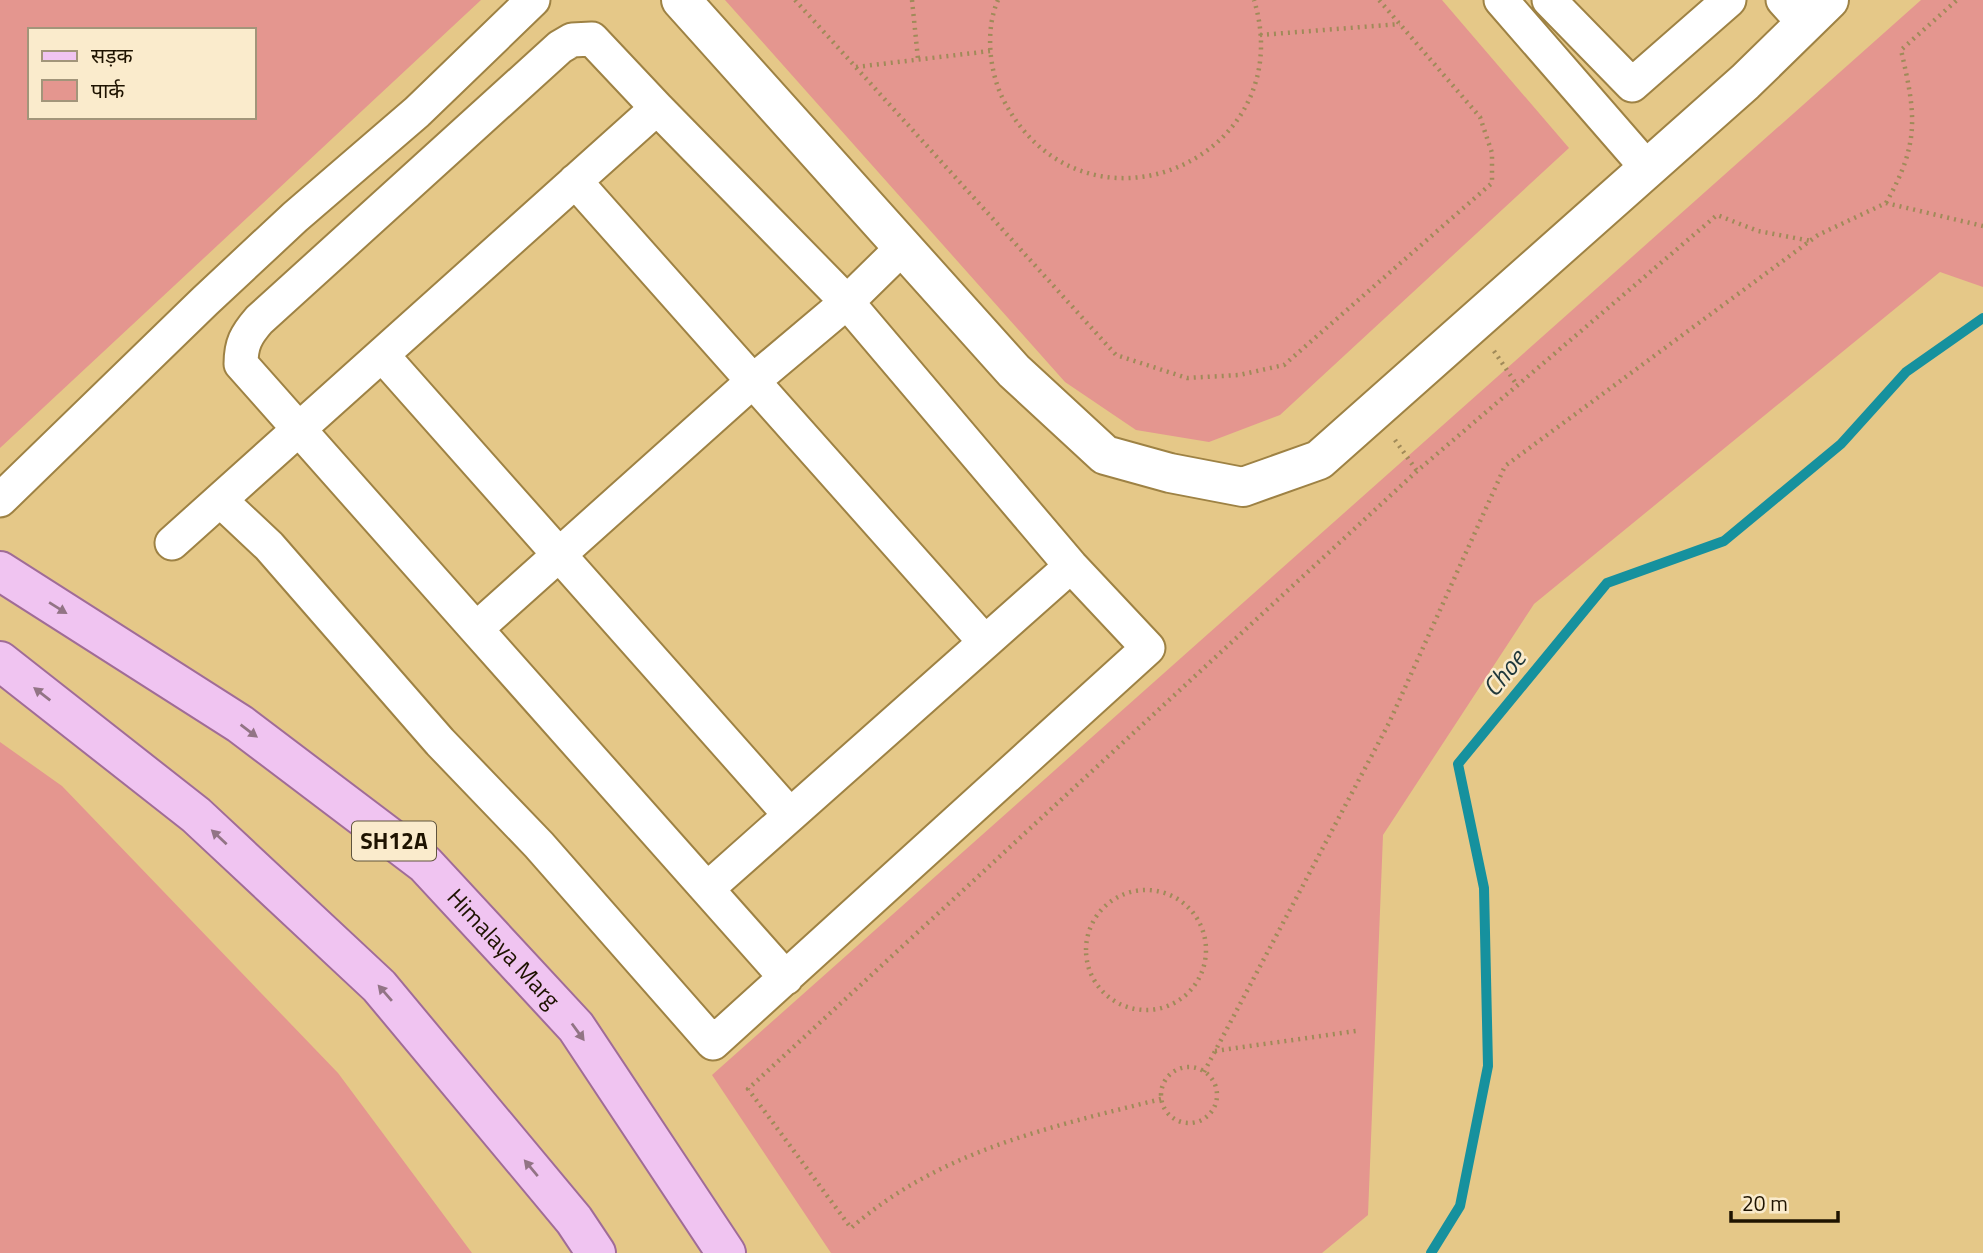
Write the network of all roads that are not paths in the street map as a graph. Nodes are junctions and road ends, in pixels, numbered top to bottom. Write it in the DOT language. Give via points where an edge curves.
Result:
graph roads {
  1 [pos="533,0"];
  2 [pos="681,0"];
  3 [pos="1501,0"];
  4 [pos="1549,0"];
  5 [pos="1728,0"];
  6 [pos="1805,7"];
  7 [pos="657,108"];
  8 [pos="1647,169"];
  9 [pos="575,181"];
  10 [pos="902,248"];
  11 [pos="847,302"];
  12 [pos="382,355"];
  13 [pos="753,381"];
  14 [pos="299,430"];
  15 [pos="0,500"];
  16 [pos="220,500"];
  17 [pos="172,543"];
  18 [pos="559,555"];
  19 [pos="1071,566"];
  20 [pos="0,571"];
  21 [pos="476,629"];
  22 [pos="984,641"];
  23 [pos="0,661"];
  24 [pos="790,814"];
  25 [pos="707,889"];
  26 [pos="786,978"];
  27 [pos="596,1253"];
  28 [pos="726,1253"];
  1 -- 15 [label="street" via="417,112 205,301"];
  2 -- 10 [label="street"];
  3 -- 8 [label="street"];
  4 -- 5 [label="street" via="1632,85"];
  6 -- 8 [label="street" via="1745,82"];
  7 -- 9 [label="street"];
  7 -- 11 [label="street"];
  7 -- 14 [label="street" via="592,38 572,40 550,56 245,337 240,364"];
  8 -- 10 [label="street" via="1319,460 1243,487 1105,455 1014,371"];
  9 -- 12 [label="street"];
  9 -- 13 [label="street"];
  10 -- 11 [label="street"];
  11 -- 13 [label="street"];
  11 -- 19 [label="street"];
  12 -- 14 [label="street"];
  12 -- 18 [label="street"];
  13 -- 18 [label="street"];
  13 -- 22 [label="street"];
  14 -- 16 [label="street"];
  14 -- 21 [label="street"];
  16 -- 17 [label="street"];
  16 -- 26 [label="street" via="269,546 713,1043"];
  18 -- 21 [label="street"];
  18 -- 24 [label="street"];
  19 -- 22 [label="street"];
  19 -- 26 [label="street" via="1148,648"];
  20 -- 28 [label="main road, Himalaya Marg / SH12A, one-way" via="240,724 425,864 576,1027"];
  21 -- 25 [label="street"];
  22 -- 24 [label="street"];
  27 -- 23 [label="main road, one-way" via="575,1220 379,986 197,815"];
  24 -- 25 [label="street"];
  25 -- 26 [label="street"];
}
